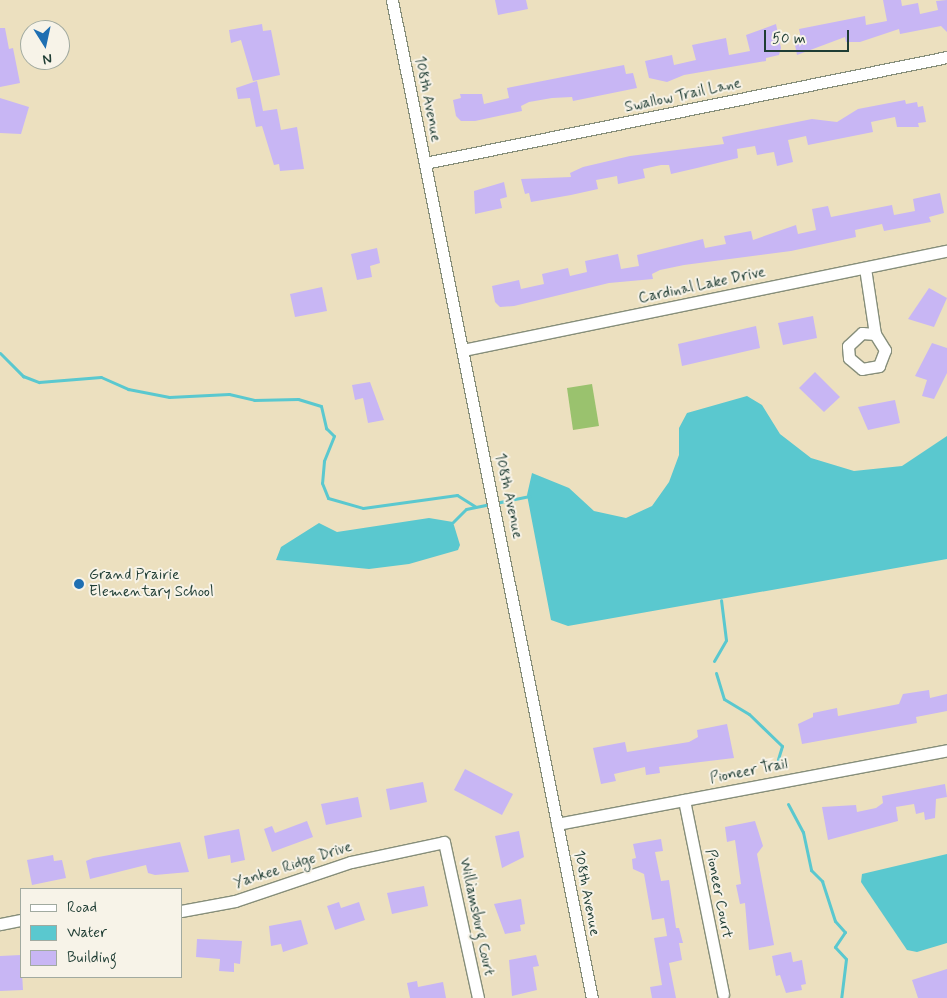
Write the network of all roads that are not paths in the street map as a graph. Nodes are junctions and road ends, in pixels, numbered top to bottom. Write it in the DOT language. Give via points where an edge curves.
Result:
graph roads {
  1 [pos="392,0"];
  2 [pos="947,58"];
  3 [pos="425,163"];
  4 [pos="947,251"];
  5 [pos="865,268"];
  6 [pos="875,334"];
  7 [pos="463,350"];
  8 [pos="947,750"];
  9 [pos="684,800"];
  10 [pos="557,824"];
  11 [pos="444,842"];
  12 [pos="182,911"];
  13 [pos="20,920"];
  14 [pos="0,924"];
  15 [pos="723,994"];
  16 [pos="478,998"];
  17 [pos="592,998"];
  1 -- 3 [label="street, 108th Avenue"];
  2 -- 3 [label="street, Swallow Trail Lane"];
  3 -- 7 [label="street, 108th Avenue"];
  4 -- 5 [label="street, Cardinal Lake Drive"];
  5 -- 6 [label="street"];
  5 -- 7 [label="street, Cardinal Lake Drive"];
  7 -- 10 [label="street, 108th Avenue"];
  8 -- 9 [label="street, Pioneer Trail"];
  9 -- 10 [label="street, Pioneer Trail"];
  9 -- 15 [label="street, Pioneer Court"];
  10 -- 17 [label="street, 108th Avenue"];
  11 -- 12 [label="street, Yankee Ridge Drive" via="350,862 262,894"];
  11 -- 16 [label="street, Williamsburg Court"];
  13 -- 14 [label="street"];
}
